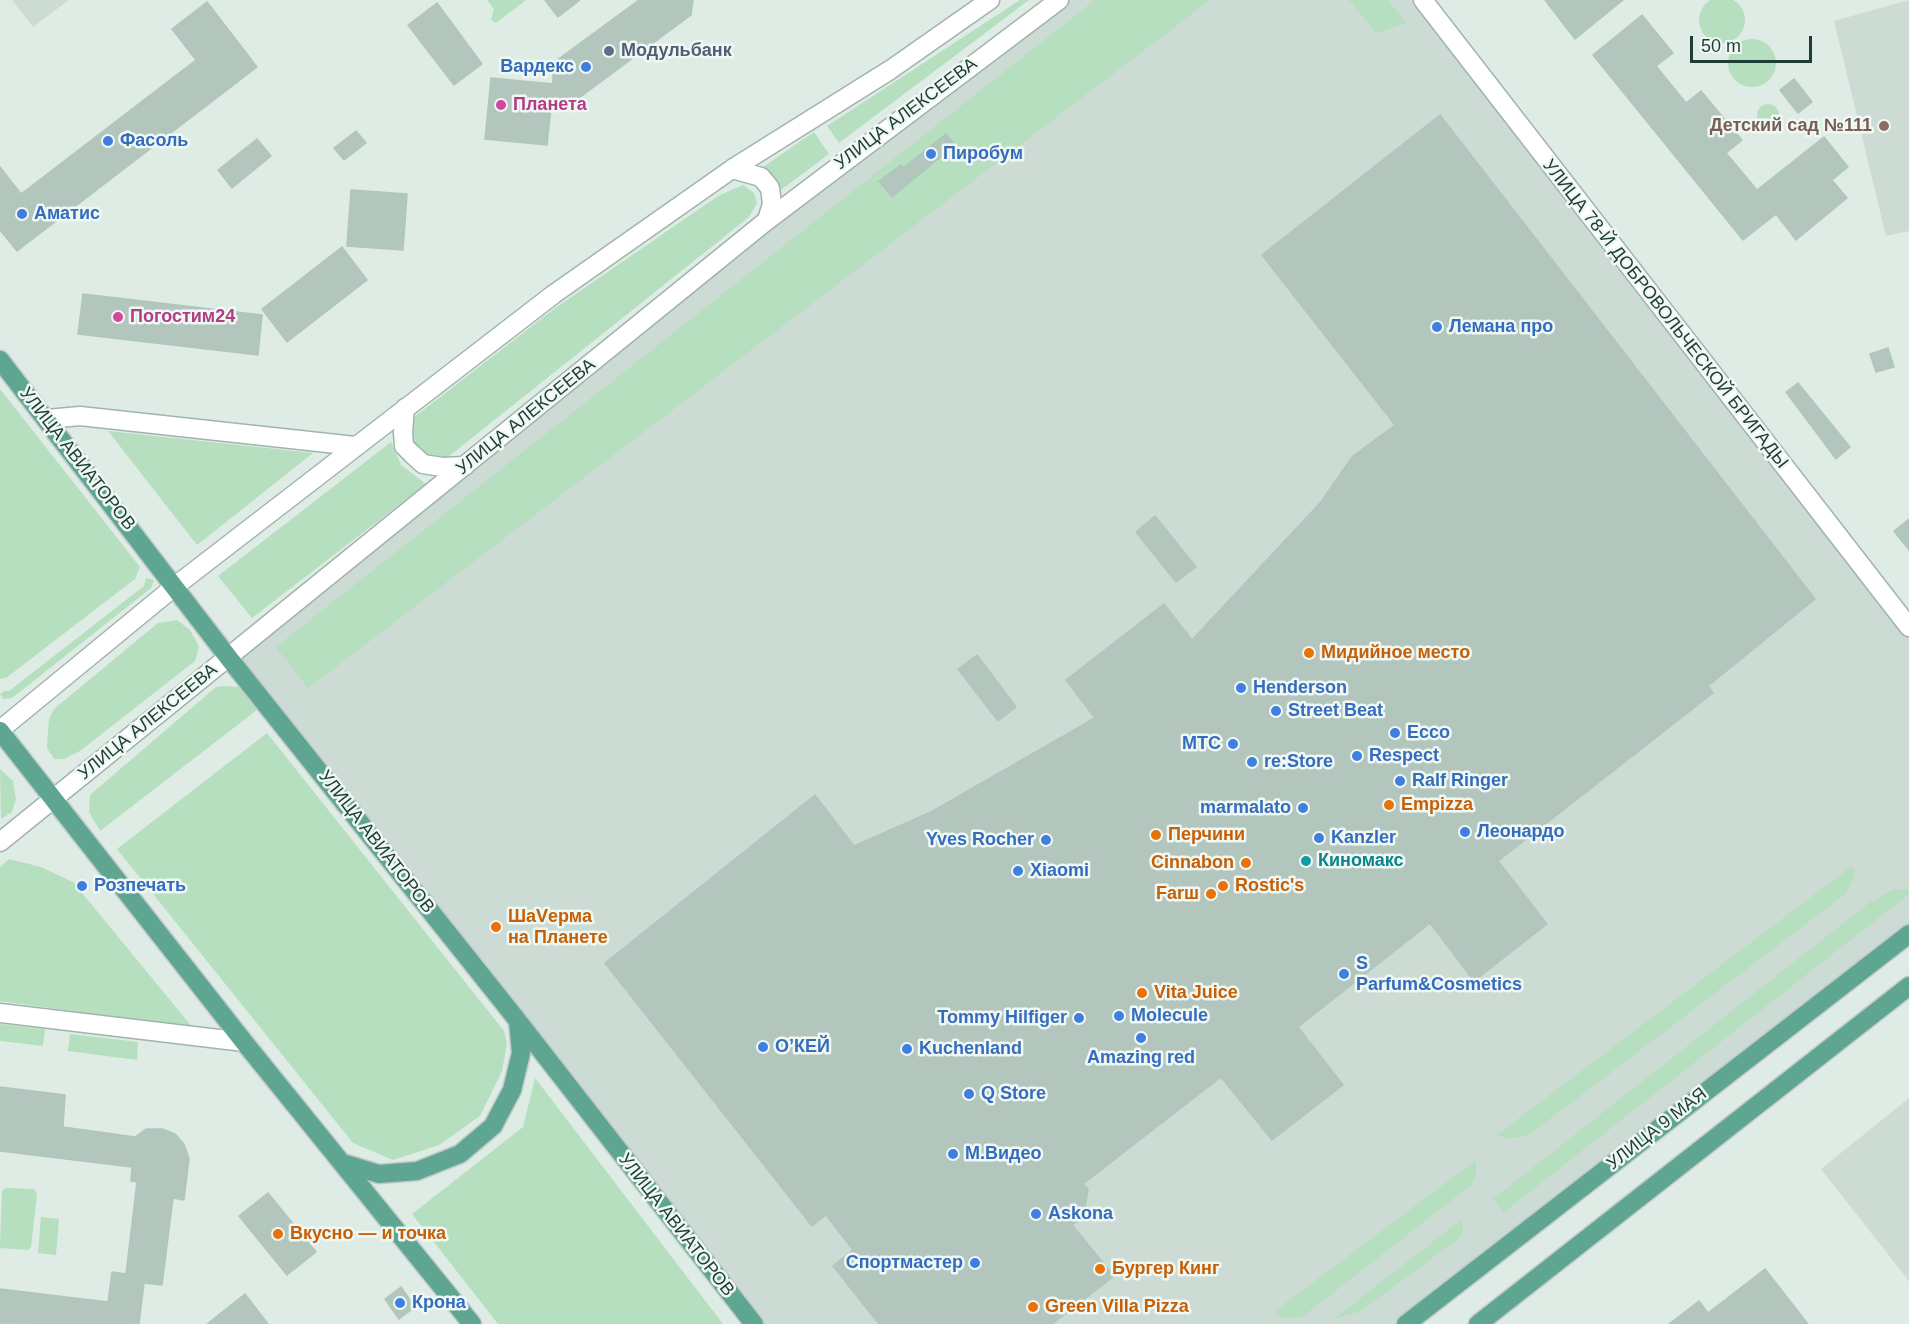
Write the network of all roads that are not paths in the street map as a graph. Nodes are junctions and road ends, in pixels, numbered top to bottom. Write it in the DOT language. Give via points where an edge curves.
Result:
graph roads {
  1 [pos="990,0"];
  2 [pos="1059,0"];
  3 [pos="1423,0"];
  4 [pos="732,170"];
  5 [pos="768,220"];
  6 [pos="0,360"];
  7 [pos="405,408"];
  8 [pos="47,419"];
  9 [pos="355,446"];
  10 [pos="465,466"];
  11 [pos="174,587"];
  12 [pos="1909,627"];
  13 [pos="228,657"];
  14 [pos="0,730"];
  15 [pos="54,798"];
  16 [pos="0,842"];
  17 [pos="1909,934"];
  18 [pos="1909,986"];
  19 [pos="0,1013"];
  20 [pos="518,1021"];
  21 [pos="244,1042"];
  22 [pos="343,1163"];
  23 [pos="472,1324"];
  24 [pos="754,1324"];
  25 [pos="1406,1324"];
  26 [pos="1478,1324"];
  1 -- 4 [label="street" via="890,70"];
  2 -- 5 [label="street, УЛИЦА АЛЕКСЕЕВА"];
  3 -- 12 [label="street, УЛИЦА 78-Й ДОБРОВОЛЬЧЕСКОЙ БРИГАДЫ"];
  4 -- 5 [label="street" via="761,177 770,188"];
  4 -- 7 [label="street" via="554,294"];
  5 -- 10 [label="street, УЛИЦА АЛЕКСЕЕВА"];
  6 -- 8 [label="main road, УЛИЦА АВИАТОРОВ"];
  7 -- 9 [label="street"];
  7 -- 10 [label="street" via="404,446 412,454 423,464"];
  8 -- 9 [label="street" via="80,416"];
  8 -- 11 [label="main road, УЛИЦА АВИАТОРОВ"];
  9 -- 11 [label="street"];
  10 -- 13 [label="street, УЛИЦА АЛЕКСЕЕВА"];
  11 -- 13 [label="main road, УЛИЦА АВИАТОРОВ"];
  11 -- 14 [label="street"];
  13 -- 15 [label="street, УЛИЦА АЛЕКСЕЕВА"];
  13 -- 20 [label="main road, УЛИЦА АВИАТОРОВ"];
  14 -- 15 [label="main road"];
  15 -- 16 [label="street, УЛИЦА АЛЕКСЕЕВА"];
  15 -- 21 [label="main road"];
  17 -- 25 [label="main road, УЛИЦА 9 МАЯ"];
  18 -- 26 [label="main road"];
  19 -- 21 [label="street"];
  20 -- 22 [label="main road" via="521,1053 512,1090 493,1126 460,1154 417,1171 379,1174"];
  20 -- 24 [label="main road, УЛИЦА АВИАТОРОВ"];
  21 -- 22 [label="main road"];
  22 -- 23 [label="main road"];
}
